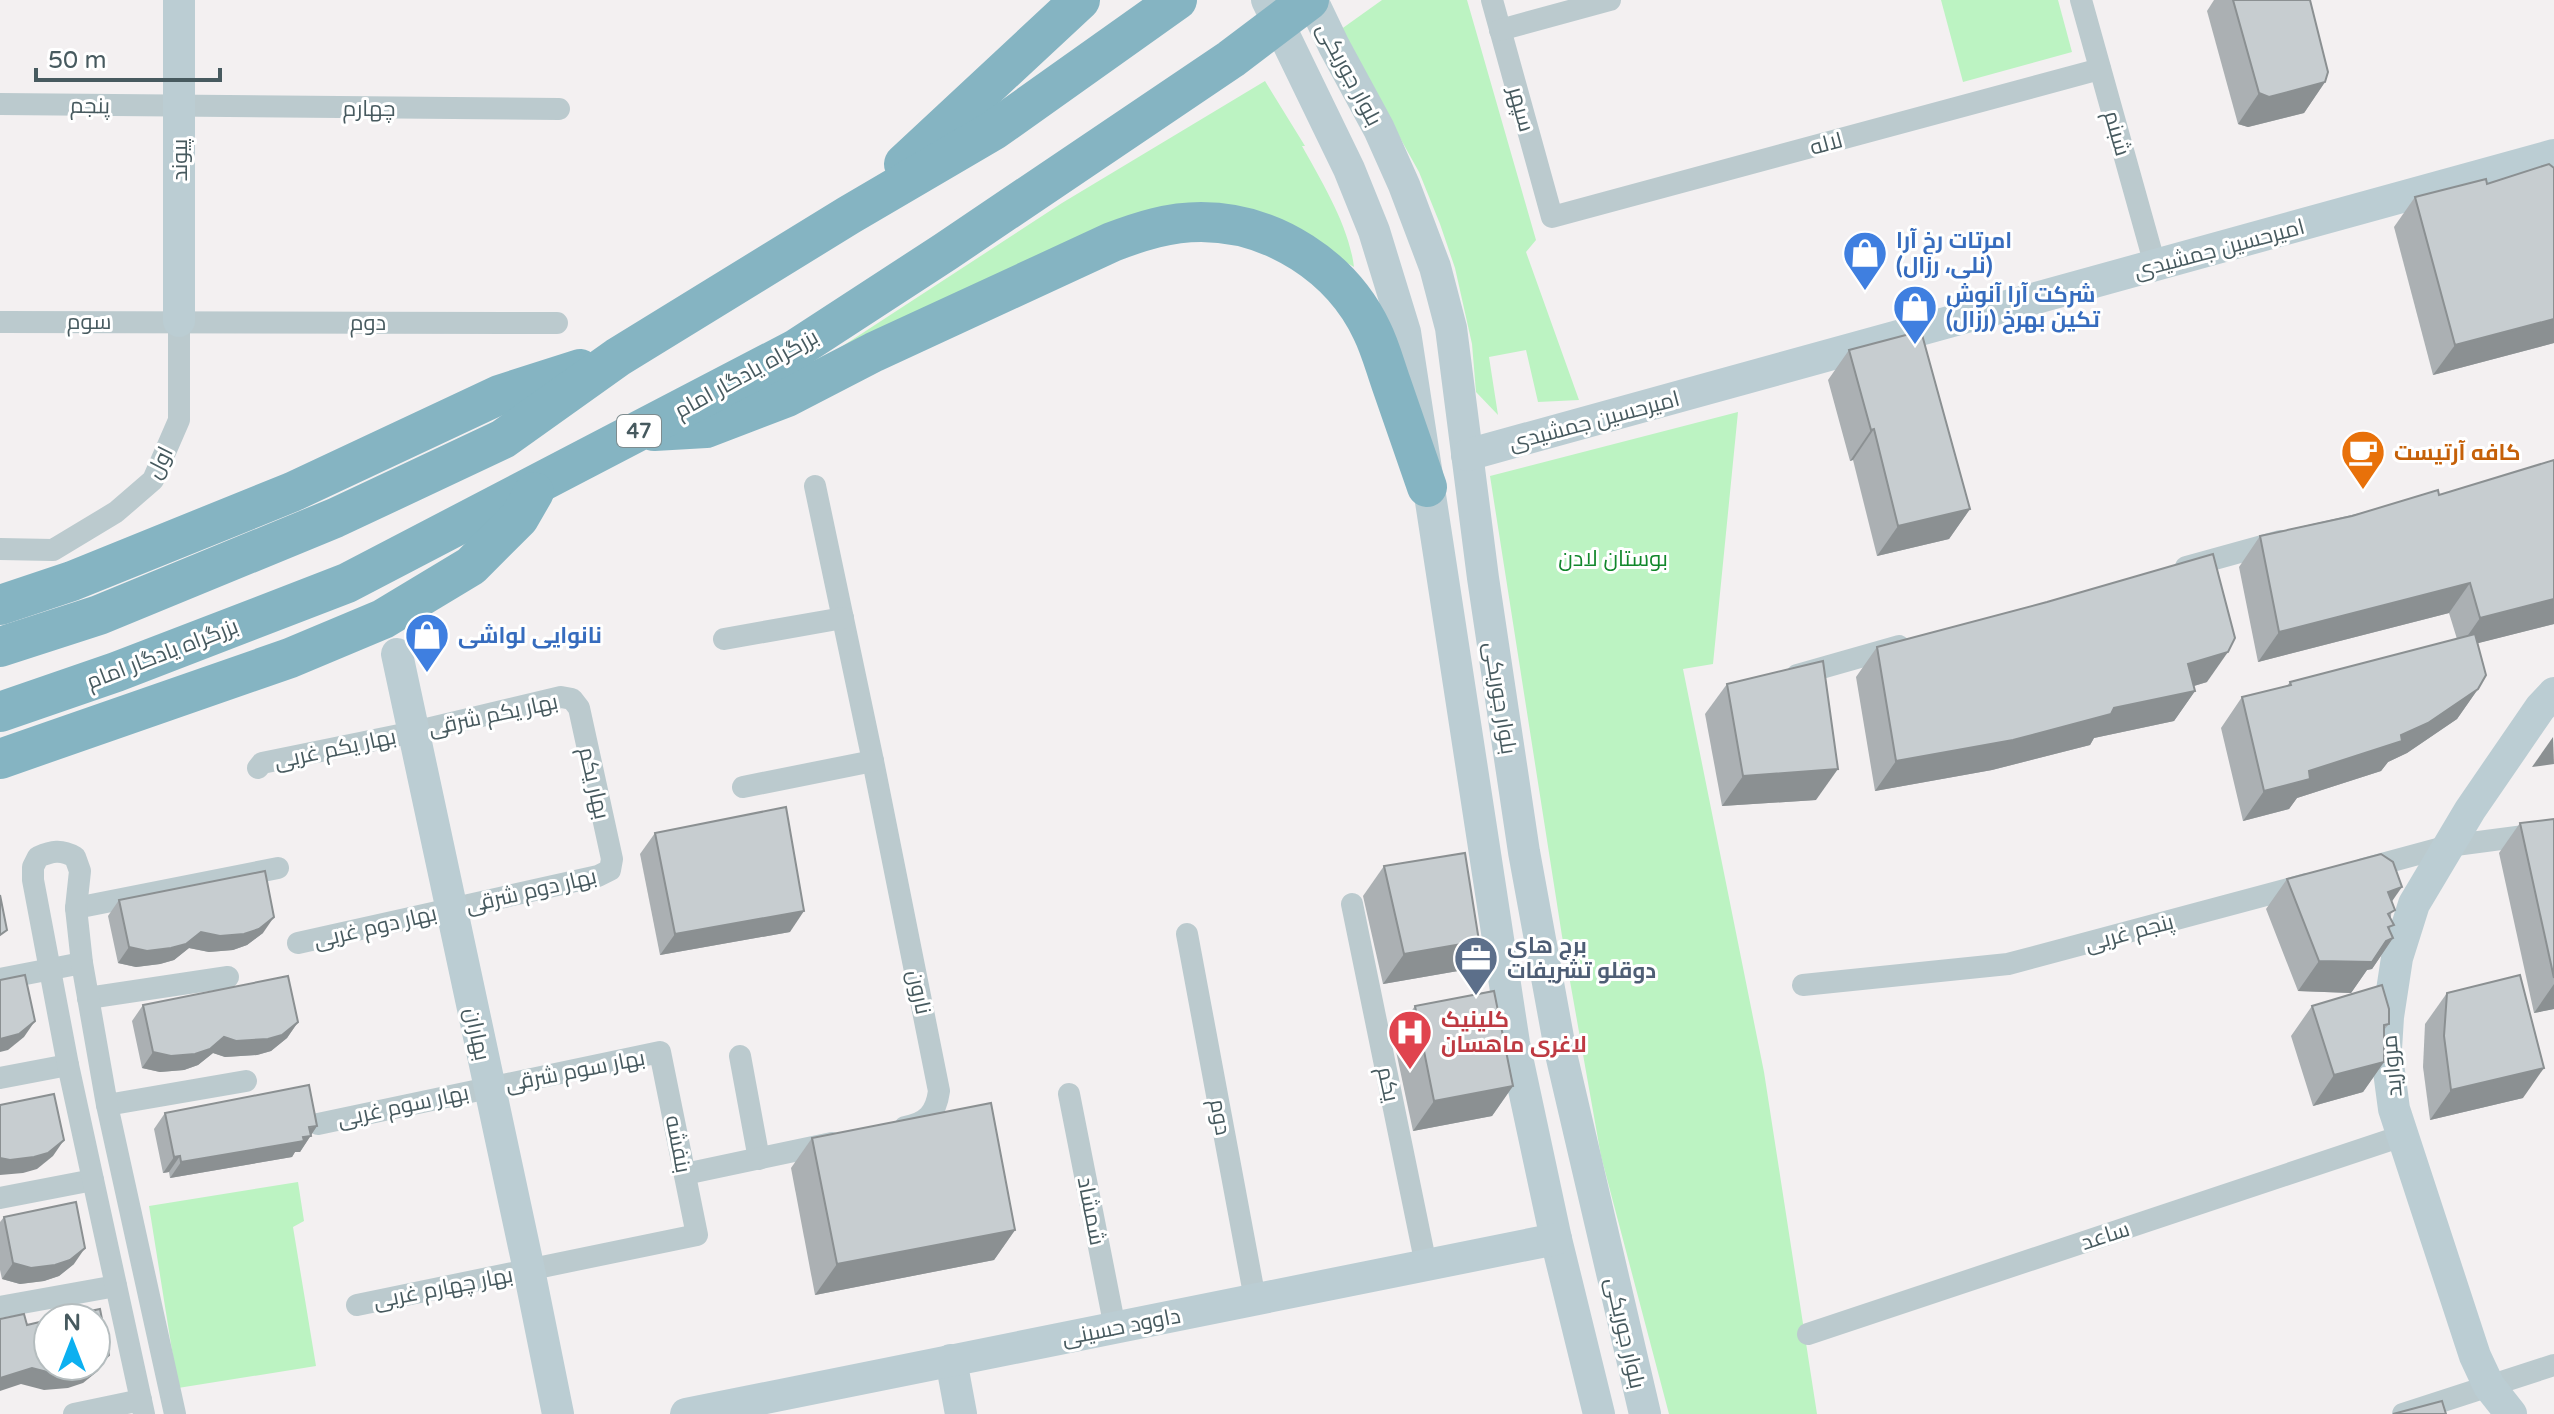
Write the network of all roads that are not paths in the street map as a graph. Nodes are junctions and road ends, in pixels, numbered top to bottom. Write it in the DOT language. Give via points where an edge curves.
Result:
graph roads {
  1 [pos="179,0"];
  2 [pos="1080,0"];
  3 [pos="1177,0"];
  4 [pos="1267,0"];
  5 [pos="1311,0"];
  6 [pos="1492,0"];
  7 [pos="1610,0"];
  8 [pos="2081,0"];
  9 [pos="1500,30"];
  10 [pos="2100,69"];
  11 [pos="0,104"];
  12 [pos="179,107"];
  13 [pos="559,109"];
  14 [pos="2549,156"];
  15 [pos="2554,190"];
  16 [pos="849,215"];
  17 [pos="1552,217"];
  18 [pos="2155,265"];
  19 [pos="179,321"];
  20 [pos="0,322"];
  21 [pos="557,323"];
  22 [pos="618,357"];
  23 [pos="638,432"];
  24 [pos="1467,455"];
  25 [pos="538,485"];
  26 [pos="815,486"];
  27 [pos="1427,487"];
  28 [pos="2293,537"];
  29 [pos="0,549"];
  30 [pos="2171,571"];
  31 [pos="0,605"];
  32 [pos="843,618"];
  33 [pos="724,639"];
  34 [pos="1926,639"];
  35 [pos="0,647"];
  36 [pos="397,654"];
  37 [pos="1772,681"];
  38 [pos="2554,693"];
  39 [pos="572,699"];
  40 [pos="0,712"];
  41 [pos="414,732"];
  42 [pos="0,759"];
  43 [pos="873,761"];
  44 [pos="258,768"];
  45 [pos="743,787"];
  46 [pos="2554,832"];
  47 [pos="2448,846"];
  48 [pos="278,868"];
  49 [pos="610,870"];
  50 [pos="1352,904"];
  51 [pos="76,908"];
  52 [pos="451,909"];
  53 [pos="1187,934"];
  54 [pos="298,943"];
  55 [pos="82,963"];
  56 [pos="50,968"];
  57 [pos="228,977"];
  58 [pos="0,979"];
  59 [pos="1803,985"];
  60 [pos="88,998"];
  61 [pos="1514,1043"];
  62 [pos="660,1052"];
  63 [pos="1561,1054"];
  64 [pos="740,1056"];
  65 [pos="68,1065"];
  66 [pos="0,1078"];
  67 [pos="246,1081"];
  68 [pos="489,1087"];
  69 [pos="1069,1094"];
  70 [pos="107,1105"];
  71 [pos="318,1124"];
  72 [pos="891,1130"];
  73 [pos="2402,1136"];
  74 [pos="847,1140"];
  75 [pos="759,1159"];
  76 [pos="685,1174"];
  77 [pos="93,1180"];
  78 [pos="0,1198"];
  79 [pos="697,1235"];
  80 [pos="1556,1239"];
  81 [pos="1426,1265"];
  82 [pos="529,1270"];
  83 [pos="116,1286"];
  84 [pos="1255,1299"];
  85 [pos="357,1305"];
  86 [pos="0,1307"];
  87 [pos="1115,1328"];
  88 [pos="1808,1334"];
  89 [pos="951,1360"];
  90 [pos="2554,1365"];
  91 [pos="2489,1386"];
  92 [pos="142,1407"];
  93 [pos="74,1414"];
  94 [pos="175,1414"];
  95 [pos="558,1414"];
  96 [pos="686,1414"];
  97 [pos="961,1414"];
  98 [pos="1599,1414"];
  99 [pos="1645,1414"];
  100 [pos="2403,1414"];
  101 [pos="2511,1414"];
  1 -- 12 [label="street, پیوند"];
  2 -- 16 [label="highway"];
  3 -- 16 [label="highway" via="994,130"];
  4 -- 27 [label="street, بلوار جوریکی" via="1374,231 1405,332"];
  5 -- 23 [label="highway, بزرگراه یادگار امام / 47" via="796,349"];
  5 -- 24 [label="street, بلوار جوریکی" via="1379,129 1435,267 1451,328"];
  6 -- 9 [label="street, سپهر"];
  7 -- 9 [label="street"];
  8 -- 10 [label="street, شبنم"];
  9 -- 17 [label="street, سپهر"];
  10 -- 17 [label="street, لاله"];
  10 -- 18 [label="street, شبنم"];
  11 -- 12 [label="street, پنجم"];
  12 -- 13 [label="street, چهارم"];
  12 -- 19 [label="street, پیوند"];
  14 -- 15 [label="street"];
  14 -- 18 [label="street, امیرحسین جمشیدی"];
  16 -- 22 [label="highway"];
  18 -- 24 [label="street, امیرحسین جمشیدی"];
  19 -- 20 [label="street, سوم"];
  19 -- 21 [label="street, دوم"];
  19 -- 29 [label="street, اول" via="179,420 153,480 116,512 53,550"];
  22 -- 31 [label="highway" via="499,395 292,492"];
  22 -- 35 [label="highway" via="503,439 335,518 99,615"];
  23 -- 25 [label="highway, بزرگراه یادگار امام / 47"];
  23 -- 27 [label="highway" via="706,428 787,397 1147,229 1231,224 1307,254 1352,295 1373,332"];
  24 -- 63 [label="street, بلوار جوریکی" via="1524,852"];
  25 -- 40 [label="highway, بزرگراه یادگار امام / 47" via="347,583"];
  25 -- 42 [label="highway" via="519,518 471,566 383,619 290,658"];
  26 -- 32 [label="street, نارون"];
  27 -- 61 [label="street, بلوار جوریکی"];
  28 -- 30 [label="street"];
  32 -- 33 [label="street"];
  32 -- 43 [label="street, نارون"];
  34 -- 37 [label="street"];
  36 -- 41 [label="street, بهاران"];
  38 -- 47 [label="street, مروارید"];
  39 -- 41 [label="street, بهار یکم شرقی" via="561,697"];
  39 -- 49 [label="street, بهار یکم" via="579,708 612,859"];
  41 -- 44 [label="street, بهار یکم غربی"];
  41 -- 52 [label="street, بهاران"];
  43 -- 45 [label="street"];
  43 -- 72 [label="street, نارون" via="939,1091 931,1115 920,1124"];
  46 -- 47 [label="street, پنجم غربی"];
  47 -- 59 [label="street, پنجم غربی" via="2008,964"];
  47 -- 73 [label="street, مروارید" via="2414,904 2391,989 2386,1049"];
  48 -- 51 [label="street"];
  49 -- 52 [label="street, بهار دوم شرقی"];
  50 -- 81 [label="street, یکم"];
  51 -- 55 [label="street"];
  51 -- 56 [label="street" via="80,871 75,857 64,851 38,857 33,880"];
  52 -- 54 [label="street, بهار دوم غربی"];
  52 -- 68 [label="street, بهاران"];
  53 -- 84 [label="street, دوم"];
  55 -- 56 [label="street"];
  55 -- 60 [label="street"];
  56 -- 58 [label="street"];
  56 -- 65 [label="street"];
  57 -- 60 [label="street"];
  60 -- 70 [label="street"];
  61 -- 63 [label="street"];
  61 -- 80 [label="street, بلوار جوریکی"];
  62 -- 68 [label="street, بهار سوم شرقی"];
  62 -- 76 [label="street, بنفشه"];
  63 -- 99 [label="street, بلوار جوریکی"];
  64 -- 75 [label="street"];
  65 -- 66 [label="street"];
  65 -- 77 [label="street"];
  67 -- 70 [label="street"];
  68 -- 71 [label="street, بهار سوم غربی"];
  68 -- 82 [label="street, بهاران"];
  69 -- 87 [label="street, شمشاد"];
  70 -- 94 [label="street"];
  73 -- 88 [label="street, ساعد"];
  73 -- 91 [label="street, مروارید"];
  74 -- 75 [label="street"];
  75 -- 76 [label="street"];
  76 -- 79 [label="street, بنفشه"];
  77 -- 78 [label="street"];
  77 -- 83 [label="street"];
  79 -- 82 [label="street, بهار چهارم غربی"];
  80 -- 81 [label="street, داوود حسینی"];
  80 -- 98 [label="street, بلوار جوریکی"];
  81 -- 84 [label="street, داوود حسینی"];
  82 -- 85 [label="street, بهار چهارم غربی"];
  82 -- 95 [label="street, بهاران"];
  83 -- 86 [label="street"];
  83 -- 92 [label="street"];
  84 -- 87 [label="street, داوود حسینی"];
  87 -- 89 [label="street, داوود حسینی"];
  89 -- 96 [label="street, داوود حسینی"];
  89 -- 97 [label="street"];
  90 -- 91 [label="street"];
  91 -- 100 [label="street"];
  91 -- 101 [label="street, مروارید"];
  92 -- 93 [label="street"];
}
